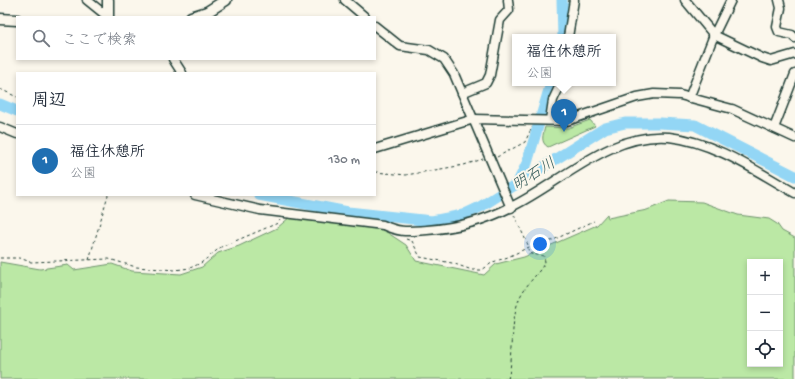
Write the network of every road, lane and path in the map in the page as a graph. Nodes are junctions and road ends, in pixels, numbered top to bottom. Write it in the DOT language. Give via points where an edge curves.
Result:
graph roads {
  1 [pos="88,0"];
  2 [pos="108,0"];
  3 [pos="226,0"];
  4 [pos="345,0"];
  5 [pos="508,0"];
  6 [pos="574,0"];
  7 [pos="685,0"];
  8 [pos="731,0"];
  9 [pos="779,0"];
  10 [pos="107,16"];
  11 [pos="108,16"];
  12 [pos="194,16"];
  13 [pos="364,16"];
  14 [pos="0,19"];
  15 [pos="16,20"];
  16 [pos="376,27"];
  17 [pos="568,34"];
  18 [pos="714,35"];
  19 [pos="795,38"];
  20 [pos="795,54"];
  21 [pos="174,60"];
  22 [pos="181,72"];
  23 [pos="795,74"];
  24 [pos="559,86"];
  25 [pos="0,89"];
  26 [pos="462,93"];
  27 [pos="16,97"];
  28 [pos="690,98"];
  29 [pos="474,119"];
  30 [pos="550,120"];
  31 [pos="532,124"];
  32 [pos="0,128"];
  33 [pos="774,128"];
  34 [pos="16,134"];
  35 [pos="795,138"];
  36 [pos="376,148"];
  37 [pos="490,158"];
  38 [pos="376,172"];
  39 [pos="795,193"];
  40 [pos="108,196"];
  41 [pos="199,196"];
  42 [pos="510,208"];
  43 [pos="285,214"];
  44 [pos="594,221"];
  45 [pos="396,232"];
  46 [pos="529,246"];
  47 [pos="0,258"];
  48 [pos="89,261"];
  49 [pos="508,379"];
  1 -- 10 [label="street"];
  2 -- 11 [label="main road"];
  3 -- 12 [label="main road" via="207,12"];
  4 -- 13 [label="street"];
  5 -- 26 [label="street" via="509,10 500,20 490,75 486,83"];
  6 -- 17 [label="street"];
  7 -- 18 [label="street"];
  8 -- 18 [label="street"];
  9 -- 19 [label="street" via="779,32"];
  14 -- 15 [label="main road"];
  16 -- 26 [label="street" via="400,46 429,50 444,59"];
  18 -- 20 [label="street" via="771,61"];
  18 -- 28 [label="street"];
  21 -- 22 [label="street"];
  23 -- 33 [label="street"];
  24 -- 30 [label="street" via="553,100"];
  25 -- 27 [label="path"];
  26 -- 29 [label="street"];
  28 -- 30 [label="street" via="654,94 637,97 567,121"];
  28 -- 33 [label="street" via="732,109"];
  29 -- 30 [label="street"];
  29 -- 36 [label="street"];
  29 -- 37 [label="street"];
  31 -- 37 [label="path" via="525,142 494,159"];
  32 -- 34 [label="street"];
  33 -- 35 [label="street"];
  37 -- 38 [label="path" via="406,175"];
  37 -- 42 [label="street"];
  39 -- 42 [label="street" via="728,155 689,141 668,137 636,141 611,148"];
  40 -- 48 [label="path"];
  41 -- 43 [label="street"];
  42 -- 45 [label="street" via="464,224"];
  42 -- 46 [label="path"];
  43 -- 45 [label="street" via="383,225"];
  43 -- 48 [label="path" via="278,223 221,246 201,263 190,268 175,270 136,267 109,259"];
  44 -- 46 [label="path" via="549,242"];
  45 -- 46 [label="path" via="412,241 420,257 472,270 482,270 493,262 508,258"];
  46 -- 49 [label="path" via="531,254 544,256 545,262 525,289 516,308 512,366"];
  47 -- 48 [label="path" via="19,258 31,262"];
}
